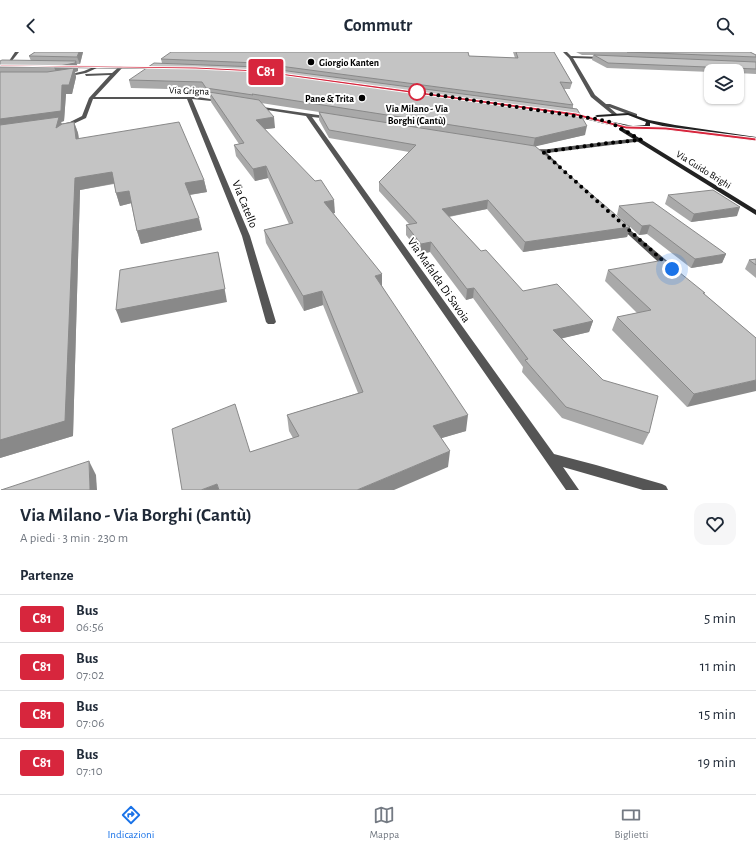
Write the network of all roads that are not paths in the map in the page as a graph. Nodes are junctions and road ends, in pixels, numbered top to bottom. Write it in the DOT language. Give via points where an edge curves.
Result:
graph roads {
  1 [pos="17,52"];
  2 [pos="565,52"];
  3 [pos="570,57"];
  4 [pos="609,59"];
  5 [pos="0,66"];
  6 [pos="6,66"];
  7 [pos="14,66"];
  8 [pos="62,67"];
  9 [pos="97,67"];
  10 [pos="121,67"];
  11 [pos="166,68"];
  12 [pos="113,74"];
  13 [pos="68,76"];
  14 [pos="61,77"];
  15 [pos="91,98"];
  16 [pos="189,98"];
  17 [pos="598,100"];
  18 [pos="229,102"];
  19 [pos="253,106"];
  20 [pos="568,114"];
  21 [pos="615,114"];
  22 [pos="308,115"];
  23 [pos="576,115"];
  24 [pos="635,115"];
  25 [pos="609,116"];
  26 [pos="337,120"];
  27 [pos="648,121"];
  28 [pos="612,123"];
  29 [pos="57,125"];
  30 [pos="640,128"];
  31 [pos="715,133"];
  32 [pos="756,139"];
  33 [pos="641,140"];
  34 [pos="523,150"];
  35 [pos="543,152"];
  36 [pos="566,175"];
  37 [pos="756,214"];
  38 [pos="612,217"];
  39 [pos="678,274"];
  40 [pos="271,322"];
  41 [pos="550,458"];
  42 [pos="573,490"];
  43 [pos="662,490"];
  1 -- 6 [label="street"];
  2 -- 3 [label="street"];
  3 -- 4 [label="street"];
  3 -- 17 [label="street" via="589,91"];
  5 -- 6 [label="main road"];
  6 -- 7 [label="main road"];
  8 -- 9 [label="main road"];
  9 -- 10 [label="main road"];
  9 -- 13 [label="street"];
  10 -- 11 [label="main road"];
  10 -- 12 [label="street"];
  12 -- 13 [label="street"];
  12 -- 15 [label="street"];
  13 -- 14 [label="street"];
  15 -- 16 [label="street, Via Grigna"];
  15 -- 29 [label="street" via="84,117 71,123"];
  16 -- 18 [label="street, Via Grigna"];
  16 -- 40 [label="street, Via Catello" via="246,236"];
  17 -- 21 [label="street"];
  17 -- 24 [label="street"];
  19 -- 22 [label="street"];
  20 -- 23 [label="main road"];
  21 -- 24 [label="main road"];
  21 -- 25 [label="main road"];
  22 -- 26 [label="street"];
  22 -- 41 [label="street, Via Mafalda Di Savoia"];
  23 -- 25 [label="main road"];
  23 -- 28 [label="main road"];
  24 -- 27 [label="main road"];
  25 -- 28 [label="main road" via="607,118"];
  27 -- 30 [label="main road" via="648,126"];
  27 -- 31 [label="main road"];
  28 -- 30 [label="main road"];
  28 -- 33 [label="main road, Via Guido Brighi"];
  30 -- 31 [label="main road"];
  30 -- 33 [label="main road" via="637,134"];
  31 -- 32 [label="main road"];
  33 -- 35 [label="street"];
  33 -- 37 [label="main road, Via Guido Brighi"];
  34 -- 35 [label="street"];
  35 -- 36 [label="street"];
  38 -- 39 [label="street"];
  41 -- 42 [label="street, Via Mafalda Di Savoia"];
  41 -- 43 [label="street"];
}
